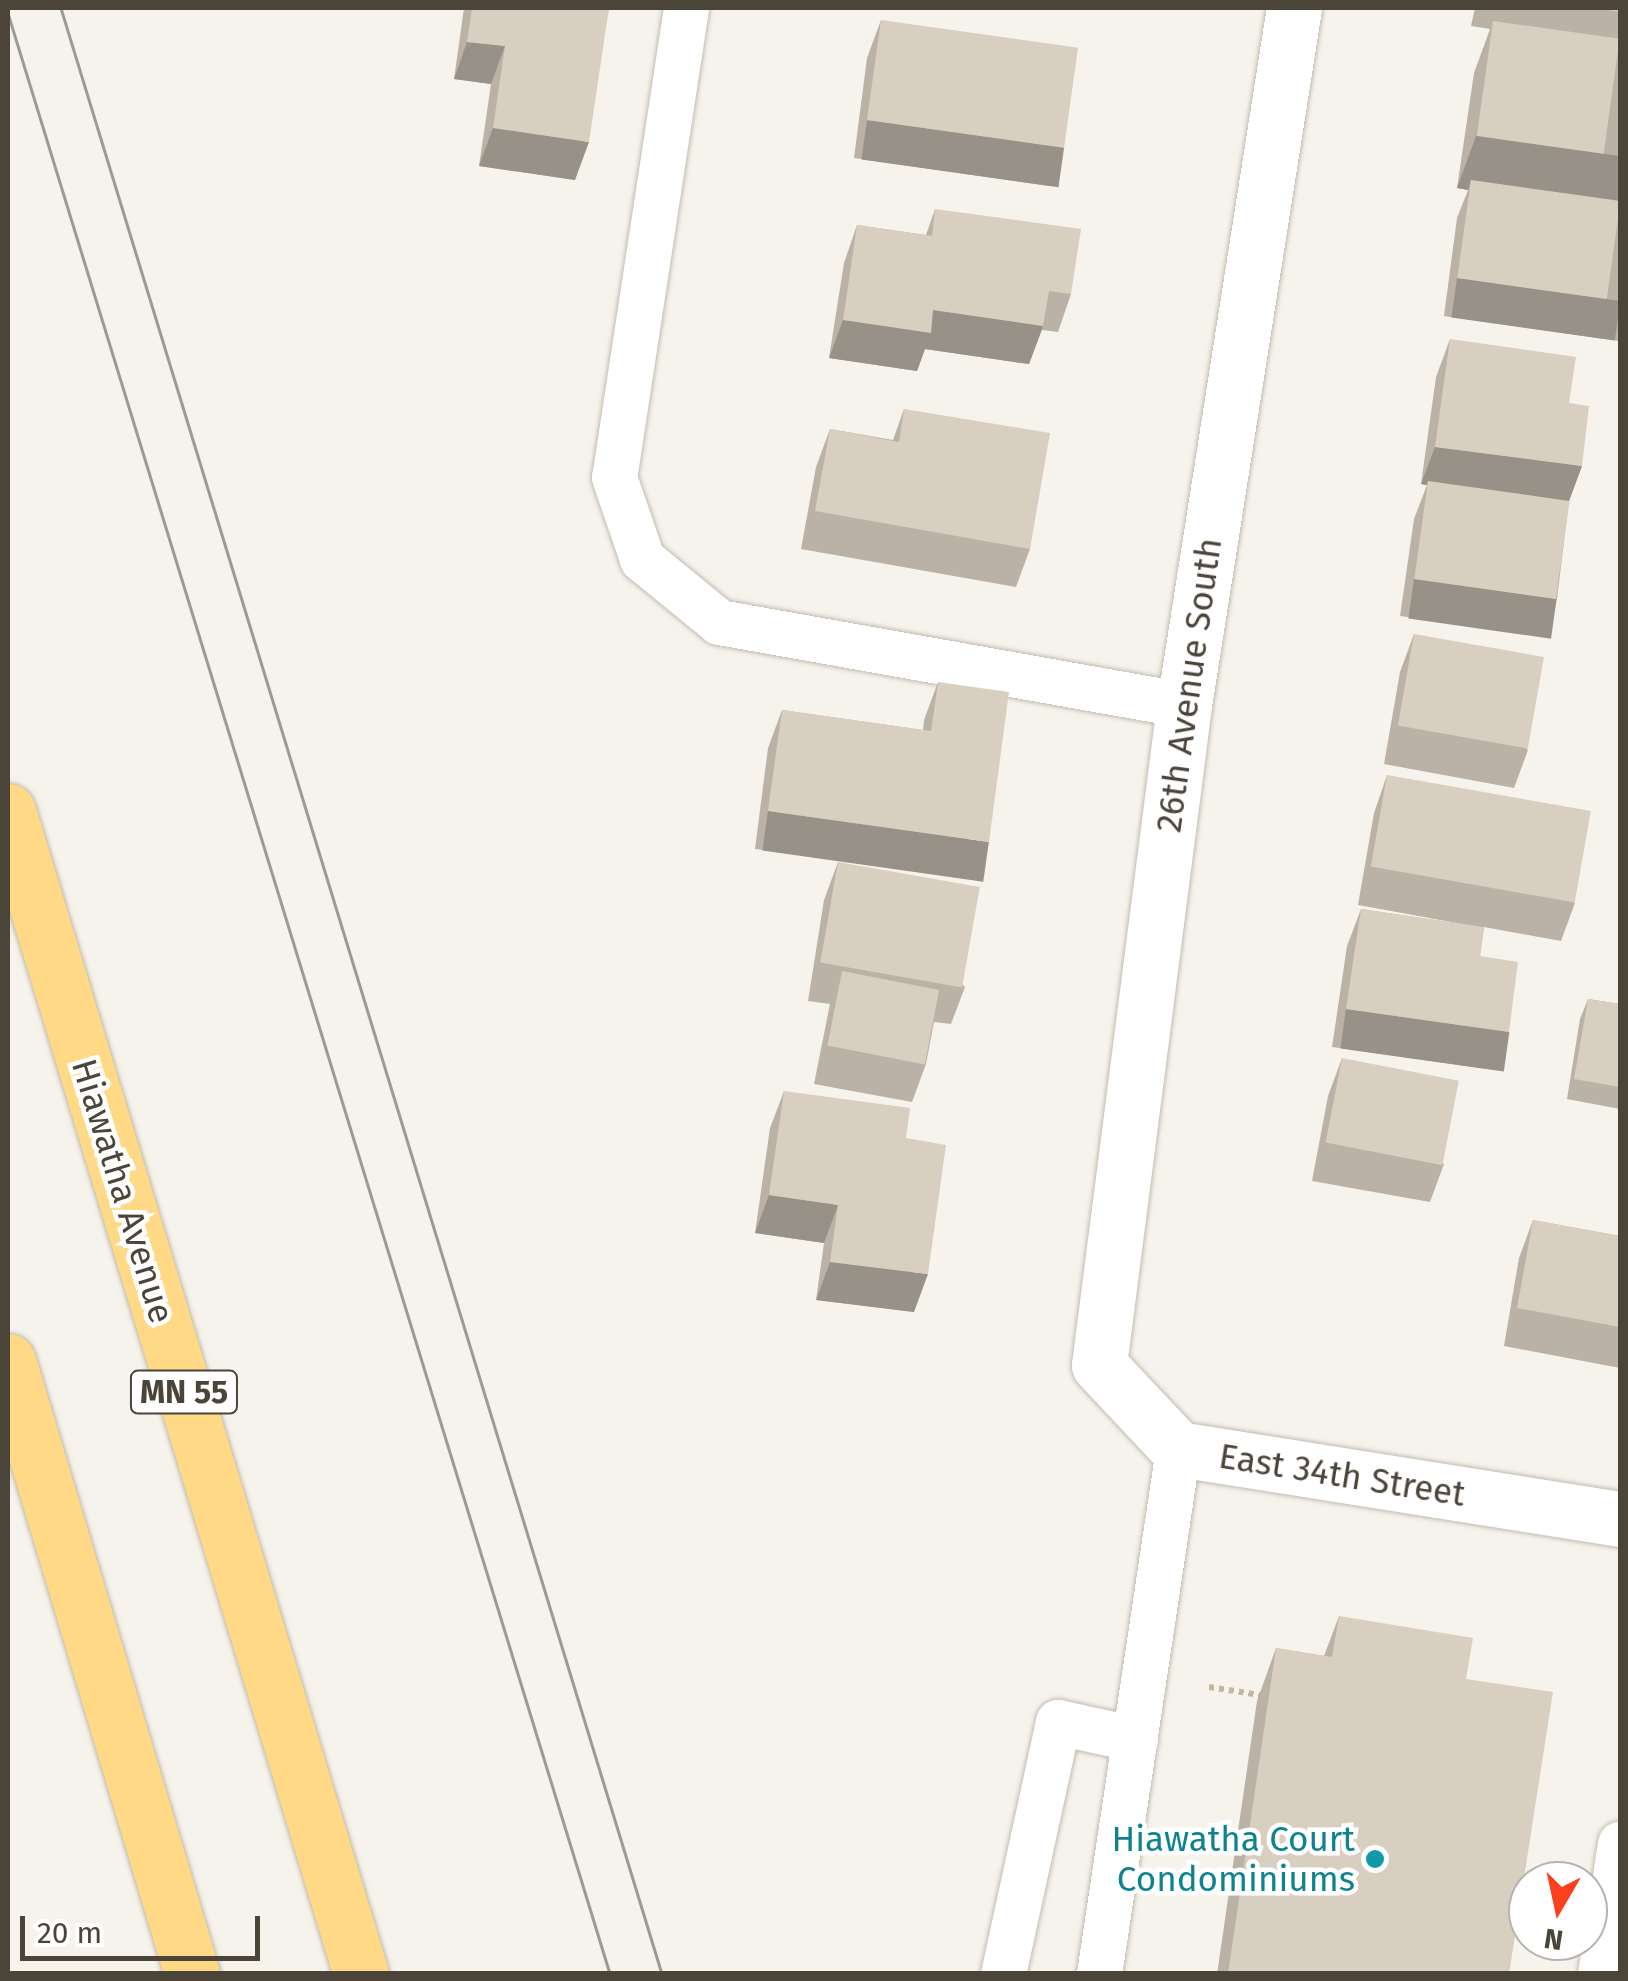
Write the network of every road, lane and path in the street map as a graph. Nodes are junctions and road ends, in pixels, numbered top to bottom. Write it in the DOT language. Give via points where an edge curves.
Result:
graph roads {
  1 [pos="686,8"];
  2 [pos="1294,8"];
  3 [pos="1184,706"];
  4 [pos="8,811"];
  5 [pos="8,1362"];
  6 [pos="1099,1365"];
  7 [pos="1178,1449"];
  8 [pos="1620,1519"];
  9 [pos="1193,1684"];
  10 [pos="1280,1698"];
  11 [pos="1135,1738"];
  12 [pos="1620,1844"];
  13 [pos="192,1974"];
  14 [pos="361,1974"];
  15 [pos="1003,1974"];
  16 [pos="1099,1974"];
  17 [pos="1600,1974"];
  1 -- 3 [label="lane" via="614,477 642,559 719,622"];
  2 -- 3 [label="street, 26th Avenue South"];
  3 -- 6 [label="street, 26th Avenue South"];
  4 -- 14 [label="highway, Hiawatha Avenue / MN 55"];
  5 -- 13 [label="highway"];
  6 -- 7 [label="street, East 34th Street"];
  7 -- 8 [label="street, East 34th Street"];
  7 -- 11 [label="lane"];
  9 -- 10 [label="path"];
  11 -- 15 [label="lane" via="1058,1722"];
  11 -- 16 [label="lane"];
  12 -- 17 [label="lane"];
}
